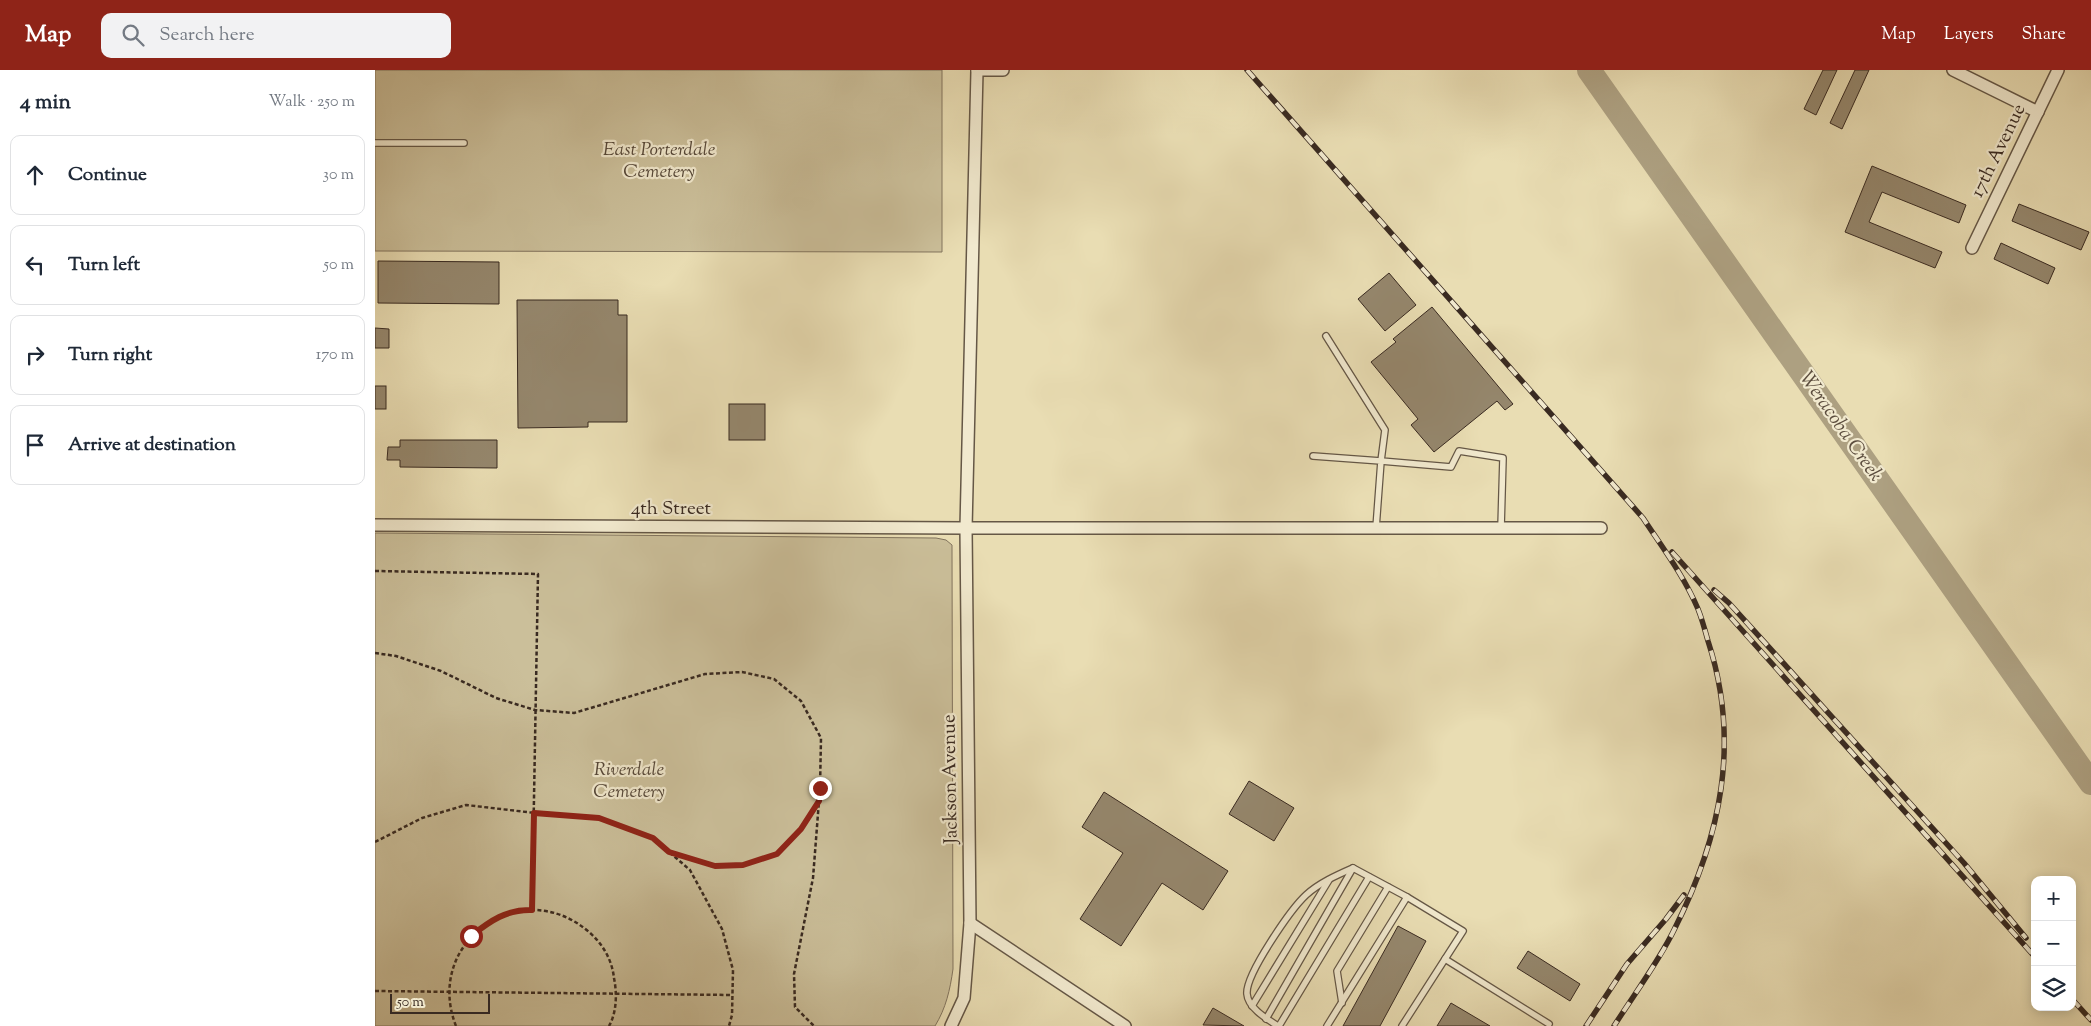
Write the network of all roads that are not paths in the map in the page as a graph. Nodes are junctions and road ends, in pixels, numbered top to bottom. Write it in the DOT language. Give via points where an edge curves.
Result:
graph roads {
  1 [pos="977,70"];
  2 [pos="1003,70"];
  3 [pos="1953,70"];
  4 [pos="2058,70"];
  5 [pos="2038,112"];
  6 [pos="375,142"];
  7 [pos="464,144"];
  8 [pos="1972,248"];
  9 [pos="1326,336"];
  10 [pos="1313,456"];
  11 [pos="1381,461"];
  12 [pos="375,525"];
  13 [pos="966,528"];
  14 [pos="1376,528"];
  15 [pos="1501,528"];
  16 [pos="1601,528"];
  17 [pos="1353,868"];
  18 [pos="1369,877"];
  19 [pos="1331,878"];
  20 [pos="1388,887"];
  21 [pos="1407,897"];
  22 [pos="971,923"];
  23 [pos="1445,959"];
  24 [pos="1342,1003"];
  25 [pos="1252,1006"];
  26 [pos="1266,1019"];
  27 [pos="1549,1024"];
  28 [pos="951,1026"];
  29 [pos="1125,1026"];
  30 [pos="1278,1026"];
  31 [pos="1327,1026"];
  32 [pos="1403,1026"];
  1 -- 2 [label="street"];
  1 -- 13 [label="street, Jackson Avenue"];
  3 -- 5 [label="street"];
  4 -- 5 [label="street, 17th Avenue"];
  5 -- 8 [label="street, 17th Avenue"];
  6 -- 7 [label="lane"];
  9 -- 11 [label="lane" via="1385,430"];
  10 -- 11 [label="lane"];
  11 -- 14 [label="lane"];
  11 -- 15 [label="lane" via="1451,467 1459,451 1503,458"];
  12 -- 13 [label="street, 4th Street"];
  13 -- 14 [label="street, 4th Street"];
  13 -- 22 [label="street, Jackson Avenue"];
  14 -- 15 [label="street, 4th Street"];
  15 -- 16 [label="street, 4th Street"];
  17 -- 18 [label="lane"];
  17 -- 19 [label="lane"];
  17 -- 26 [label="lane"];
  18 -- 20 [label="lane"];
  18 -- 30 [label="lane"];
  19 -- 25 [label="lane"];
  19 -- 25 [label="lane" via="1307,894 1288,915 1250,977 1246,994"];
  20 -- 21 [label="lane"];
  20 -- 24 [label="lane" via="1337,971"];
  21 -- 23 [label="lane" via="1463,931"];
  21 -- 24 [label="lane"];
  22 -- 28 [label="street, Jackson Avenue" via="964,998"];
  22 -- 29 [label="street"];
  23 -- 27 [label="lane"];
  23 -- 32 [label="lane"];
  24 -- 31 [label="lane"];
  25 -- 26 [label="lane"];
  26 -- 30 [label="lane"];
}
